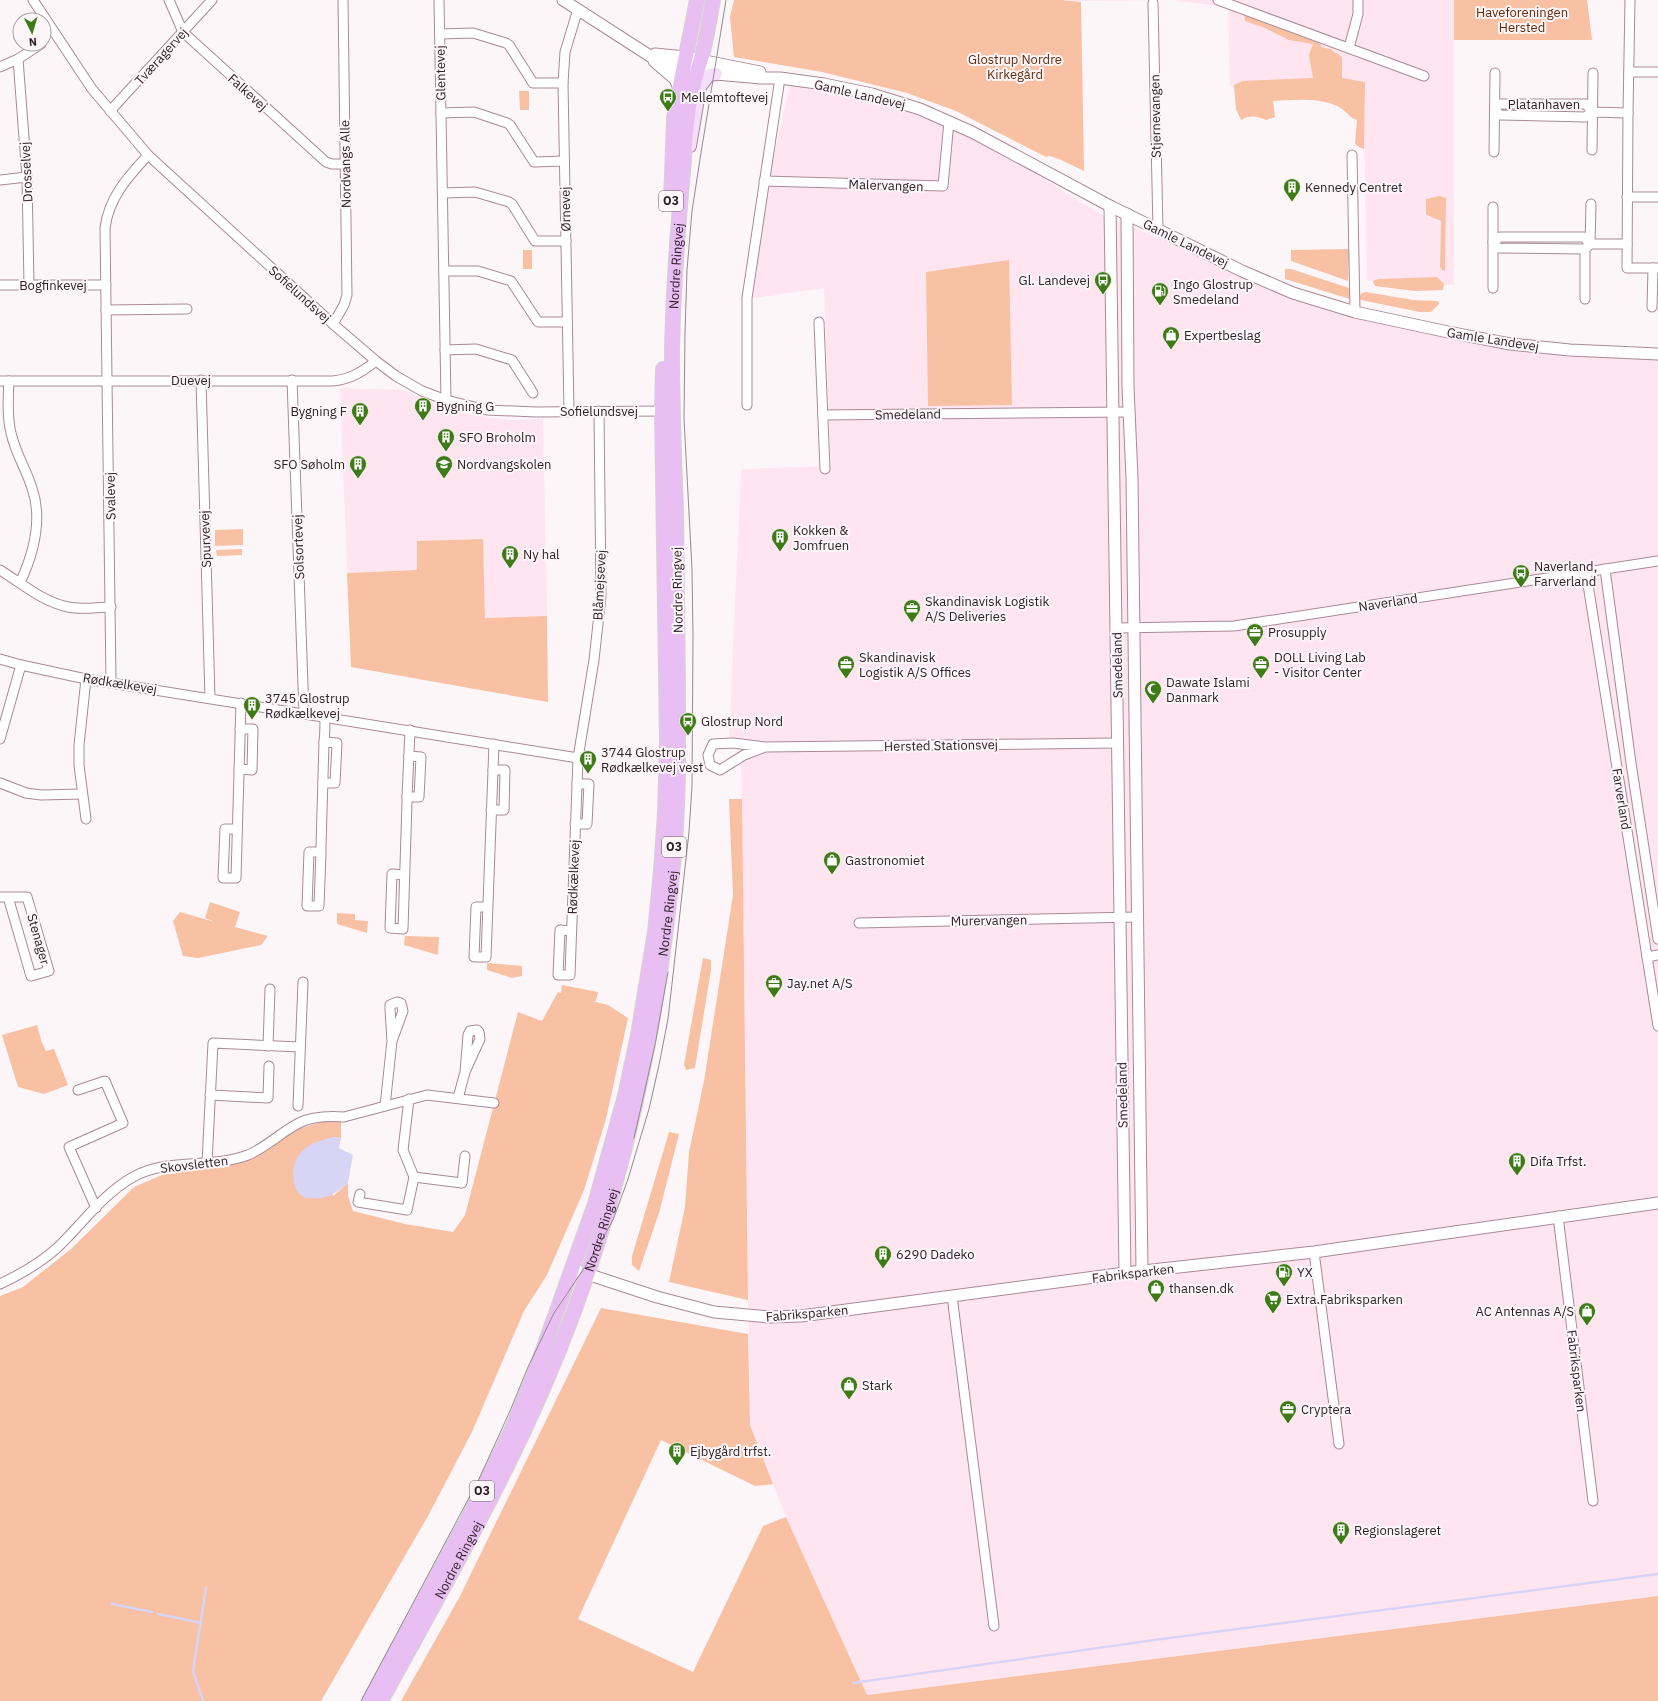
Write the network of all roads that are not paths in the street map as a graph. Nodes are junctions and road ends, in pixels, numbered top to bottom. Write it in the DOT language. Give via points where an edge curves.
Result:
graph roads {
  1 [pos="33,0"];
  2 [pos="169,0"];
  3 [pos="212,0"];
  4 [pos="343,0"];
  5 [pos="439,0"];
  6 [pos="563,0"];
  7 [pos="697,0"];
  8 [pos="702,0"];
  9 [pos="713,0"];
  10 [pos="1218,0"];
  11 [pos="1358,0"];
  12 [pos="1630,0"];
  13 [pos="1153,3"];
  14 [pos="578,9"];
  15 [pos="183,32"];
  16 [pos="56,34"];
  17 [pos="440,34"];
  18 [pos="52,37"];
  19 [pos="1349,48"];
  20 [pos="643,51"];
  21 [pos="29,52"];
  22 [pos="18,59"];
  23 [pos="692,63"];
  24 [pos="0,67"];
  25 [pos="1629,72"];
  26 [pos="1658,72"];
  27 [pos="1593,73"];
  28 [pos="716,74"];
  29 [pos="1494,74"];
  30 [pos="1424,76"];
  31 [pos="780,78"];
  32 [pos="563,83"];
  33 [pos="679,88"];
  34 [pos="1495,110"];
  35 [pos="110,112"];
  36 [pos="1592,112"];
  37 [pos="441,113"];
  38 [pos="1628,113"];
  39 [pos="949,121"];
  40 [pos="1592,150"];
  41 [pos="1494,152"];
  42 [pos="148,155"];
  43 [pos="1352,155"];
  44 [pos="564,161"];
  45 [pos="684,161"];
  46 [pos="345,164"];
  47 [pos="27,177"];
  48 [pos="0,180"];
  49 [pos="764,181"];
  50 [pos="442,192"];
  51 [pos="1627,197"];
  52 [pos="1658,197"];
  53 [pos="1591,204"];
  54 [pos="1110,206"];
  55 [pos="1493,207"];
  56 [pos="1126,214"];
  57 [pos="1158,230"];
  58 [pos="566,241"];
  59 [pos="1493,242"];
  60 [pos="1627,244"];
  61 [pos="1588,247"];
  62 [pos="1656,268"];
  63 [pos="444,271"];
  64 [pos="0,285"];
  65 [pos="29,285"];
  66 [pos="106,285"];
  67 [pos="1492,288"];
  68 [pos="1585,299"];
  69 [pos="1652,307"];
  70 [pos="187,309"];
  71 [pos="106,310"];
  72 [pos="1355,312"];
  73 [pos="567,322"];
  74 [pos="819,322"];
  75 [pos="333,324"];
  76 [pos="445,350"];
  77 [pos="1658,354"];
  78 [pos="376,361"];
  79 [pos="108,380"];
  80 [pos="201,380"];
  81 [pos="292,380"];
  82 [pos="4,381"];
  83 [pos="533,393"];
  84 [pos="446,400"];
  85 [pos="747,405"];
  86 [pos="569,411"];
  87 [pos="599,411"];
  88 [pos="662,411"];
  89 [pos="1112,412"];
  90 [pos="1129,412"];
  91 [pos="823,415"];
  92 [pos="825,469"];
  93 [pos="1658,561"];
  94 [pos="1605,569"];
  95 [pos="0,570"];
  96 [pos="1586,572"];
  97 [pos="20,583"];
  98 [pos="111,607"];
  99 [pos="1116,628"];
  100 [pos="1133,628"];
  101 [pos="0,658"];
  102 [pos="21,665"];
  103 [pos="86,679"];
  104 [pos="111,682"];
  105 [pos="210,698"];
  106 [pos="241,703"];
  107 [pos="304,713"];
  108 [pos="325,716"];
  109 [pos="410,730"];
  110 [pos="0,739"];
  111 [pos="1117,743"];
  112 [pos="494,744"];
  113 [pos="765,747"];
  114 [pos="578,758"];
  115 [pos="1631,763"];
  116 [pos="1617,766"];
  117 [pos="1117,769"];
  118 [pos="1135,769"];
  119 [pos="0,783"];
  120 [pos="82,794"];
  121 [pos="86,819"];
  122 [pos="237,829"];
  123 [pos="321,852"];
  124 [pos="1646,863"];
  125 [pos="1632,865"];
  126 [pos="404,875"];
  127 [pos="4,897"];
  128 [pos="488,907"];
  129 [pos="1120,917"];
  130 [pos="1136,917"];
  131 [pos="859,923"];
  132 [pos="1656,929"];
  133 [pos="572,931"];
  134 [pos="1643,931"];
  135 [pos="1658,939"];
  136 [pos="1658,956"];
  137 [pos="1647,957"];
  138 [pos="303,982"];
  139 [pos="270,989"];
  140 [pos="1658,1026"];
  141 [pos="392,1041"];
  142 [pos="268,1046"];
  143 [pos="300,1047"];
  144 [pos="269,1066"];
  145 [pos="465,1072"];
  146 [pos="78,1090"];
  147 [pos="210,1095"];
  148 [pos="458,1098"];
  149 [pos="409,1099"];
  150 [pos="494,1103"];
  151 [pos="298,1106"];
  152 [pos="385,1106"];
  153 [pos="465,1156"];
  154 [pos="207,1163"];
  155 [pos="414,1177"];
  156 [pos="360,1194"];
  157 [pos="1658,1203"];
  158 [pos="96,1208"];
  159 [pos="1558,1216"];
  160 [pos="1314,1252"];
  161 [pos="572,1270"];
  162 [pos="1142,1271"];
  163 [pos="1125,1273"];
  164 [pos="587,1275"];
  165 [pos="0,1284"];
  166 [pos="952,1296"];
  167 [pos="1339,1444"];
  168 [pos="1593,1501"];
  169 [pos="994,1626"];
  170 [pos="369,1701"];
  171 [pos="381,1701"];
  1 -- 16 [label="street, Sofielundsvej"];
  2 -- 15 [label="street, Falkevej"];
  3 -- 15 [label="street, Tværagervej"];
  4 -- 46 [label="street, Nordvangs Alle"];
  5 -- 17 [label="street, Glentevej"];
  6 -- 14 [label="street"];
  7 -- 23 [label="main road, Nordre Ringvej / O3"];
  8 -- 23 [label="main road"];
  9 -- 23 [label="main road, Nordre Ringvej / O3"];
  10 -- 19 [label="street"];
  11 -- 19 [label="street" via="1357,20"];
  12 -- 25 [label="street"];
  13 -- 57 [label="street, Stjernevangen"];
  14 -- 20 [label="street"];
  14 -- 32 [label="street, Ørnevej" via="565,52"];
  15 -- 35 [label="street, Tværagervej"];
  15 -- 46 [label="street, Falkevej" via="326,162"];
  16 -- 18 [label="street"];
  16 -- 35 [label="street, Sofielundsvej"];
  17 -- 32 [label="street, Glentevej" via="474,33 508,44 533,83"];
  17 -- 37 [label="street, Glentevej"];
  19 -- 30 [label="street"];
  20 -- 23 [label="street"];
  20 -- 33 [label="street" via="675,79"];
  21 -- 22 [label="street"];
  22 -- 24 [label="street"];
  22 -- 47 [label="street, Drosselvej"];
  23 -- 28 [label="street, Gamle Landevej"];
  23 -- 31 [label="street, Gamle Landevej" via="736,67"];
  23 -- 33 [label="main road, Nordre Ringvej / O3"];
  23 -- 45 [label="main road, Nordre Ringvej / O3"];
  25 -- 26 [label="street"];
  25 -- 38 [label="street"];
  27 -- 36 [label="street, Platanhaven"];
  28 -- 31 [label="street, Gamle Landevej"];
  28 -- 45 [label="main road" via="709,75 700,88 691,143"];
  29 -- 34 [label="street, Platanhaven"];
  31 -- 39 [label="street, Gamle Landevej" via="872,94"];
  31 -- 49 [label="street"];
  32 -- 44 [label="street, Ørnevej"];
  33 -- 88 [label="main road, Nordre Ringvej / O3" via="674,119 666,270"];
  34 -- 36 [label="street, Platanhaven" via="1499,104 1586,104"];
  34 -- 41 [label="street, Platanhaven"];
  35 -- 42 [label="street, Sofielundsvej"];
  36 -- 38 [label="street, Platanhaven"];
  36 -- 40 [label="street, Platanhaven"];
  37 -- 44 [label="street, Glentevej" via="474,112 507,123 534,162"];
  37 -- 50 [label="street, Glentevej"];
  38 -- 51 [label="street"];
  39 -- 49 [label="street, Malervangen" via="943,186"];
  39 -- 54 [label="street, Gamle Landevej"];
  42 -- 66 [label="street, Svalevej" via="112,200 105,237"];
  42 -- 75 [label="street, Sofielundsvej"];
  43 -- 72 [label="street"];
  44 -- 58 [label="street, Ørnevej"];
  45 -- 164 [label="main road, Nordre Ringvej / O3" via="678,220 672,348 678,749 674,855 665,936 641,1082 621,1163"];
  46 -- 75 [label="street, Nordvangs Alle" via="347,295"];
  47 -- 48 [label="street"];
  47 -- 65 [label="street, Drosselvej"];
  49 -- 85 [label="street" via="747,298"];
  50 -- 58 [label="street" via="475,192 509,202 535,242"];
  50 -- 63 [label="street, Glentevej"];
  51 -- 52 [label="street"];
  51 -- 60 [label="street"];
  53 -- 61 [label="street"];
  54 -- 56 [label="street, Gamle Landevej"];
  54 -- 89 [label="street, Smedeland"];
  55 -- 59 [label="street"];
  56 -- 57 [label="street, Gamle Landevej"];
  56 -- 90 [label="street, Smedeland"];
  57 -- 72 [label="street, Gamle Landevej" via="1286,290"];
  58 -- 73 [label="street, Ørnevej"];
  59 -- 61 [label="street" via="1500,237 1584,237"];
  59 -- 67 [label="street"];
  60 -- 61 [label="street"];
  60 -- 62 [label="street" via="1627,268"];
  61 -- 68 [label="street"];
  62 -- 69 [label="street"];
  63 -- 73 [label="street" via="478,271 510,281 538,322"];
  63 -- 76 [label="street, Glentevej"];
  64 -- 65 [label="street, Bogfinkevej"];
  65 -- 66 [label="street, Bogfinkevej"];
  66 -- 71 [label="street, Svalevej"];
  70 -- 71 [label="street"];
  71 -- 79 [label="street, Svalevej"];
  72 -- 77 [label="street, Gamle Landevej" via="1510,344"];
  73 -- 86 [label="street, Ørnevej"];
  74 -- 91 [label="street"];
  75 -- 78 [label="street, Sofielundsvej"];
  76 -- 83 [label="street" via="476,348 512,360"];
  76 -- 84 [label="street, Glentevej"];
  78 -- 81 [label="street, Duevej" via="364,371 344,380"];
  78 -- 84 [label="street, Sofielundsvej" via="413,386"];
  79 -- 80 [label="street, Duevej"];
  79 -- 82 [label="street, Duevej"];
  79 -- 98 [label="street, Svalevej"];
  80 -- 81 [label="street, Duevej"];
  80 -- 105 [label="street, Spurvevej"];
  81 -- 107 [label="street, Solsortevej"];
  82 -- 97 [label="street" via="10,432 32,487 36,505 34,543"];
  84 -- 86 [label="street, Sofielundsvej" via="487,410"];
  86 -- 87 [label="street, Sofielundsvej"];
  87 -- 88 [label="street, Sofielundsvej"];
  87 -- 114 [label="street, Blåmejsevej" via="601,596 593,668"];
  88 -- 161 [label="main road, Nordre Ringvej / O3" via="667,742 661,871 638,1035 625,1096 595,1204"];
  89 -- 90 [label="street, Smedeland"];
  89 -- 91 [label="street, Smedeland"];
  89 -- 99 [label="street, Smedeland"];
  90 -- 100 [label="street, Smedeland"];
  91 -- 92 [label="street"];
  93 -- 94 [label="street, Naverland"];
  94 -- 96 [label="street, Naverland"];
  94 -- 115 [label="street, Farverland"];
  95 -- 97 [label="street"];
  96 -- 100 [label="street, Naverland" via="1234,626"];
  96 -- 116 [label="street, Farverland"];
  97 -- 98 [label="street" via="47,600 67,607"];
  98 -- 104 [label="street, Svalevej"];
  99 -- 100 [label="street, Naverland"];
  99 -- 111 [label="street, Smedeland"];
  100 -- 118 [label="street, Smedeland"];
  101 -- 102 [label="street, Rødkælkevej"];
  102 -- 103 [label="street, Rødkælkevej"];
  102 -- 110 [label="street"];
  103 -- 104 [label="street, Rødkælkevej"];
  103 -- 120 [label="street" via="79,745"];
  104 -- 105 [label="street, Rødkælkevej"];
  105 -- 106 [label="street, Rødkælkevej"];
  106 -- 107 [label="street, Rødkælkevej"];
  106 -- 122 [label="street"];
  107 -- 108 [label="street, Rødkælkevej"];
  108 -- 109 [label="street, Rødkælkevej"];
  108 -- 123 [label="street"];
  109 -- 112 [label="street, Rødkælkevej"];
  109 -- 126 [label="street"];
  111 -- 113 [label="street, Hersted Stationsvej"];
  111 -- 117 [label="street, Smedeland"];
  112 -- 114 [label="street, Rødkælkevej"];
  112 -- 128 [label="street"];
  113 -- 113 [label="street, Hersted Stationsvej" via="744,755 720,770 710,765 708,755 714,744 733,743"];
  114 -- 133 [label="street, Rødkælkevej"];
  115 -- 116 [label="street"];
  115 -- 124 [label="street, Farverland"];
  116 -- 125 [label="street, Farverland"];
  117 -- 118 [label="street"];
  117 -- 129 [label="street, Smedeland"];
  118 -- 130 [label="street, Smedeland"];
  119 -- 120 [label="street" via="33,794"];
  120 -- 121 [label="street"];
  122 -- 122 [label="street" via="225,829 223,878 236,878"];
  123 -- 123 [label="street" via="309,852 307,906 319,906"];
  124 -- 125 [label="street"];
  124 -- 132 [label="street, Farverland"];
  125 -- 134 [label="street, Farverland"];
  126 -- 126 [label="street" via="392,874 390,928 402,929"];
  127 -- 127 [label="street, Stenager" via="27,897 49,971 31,976"];
  128 -- 128 [label="street" via="476,907 474,957 486,957"];
  129 -- 130 [label="street"];
  129 -- 131 [label="street, Murervangen"];
  129 -- 163 [label="street, Smedeland"];
  130 -- 162 [label="street, Smedeland"];
  132 -- 134 [label="street"];
  132 -- 135 [label="street, Farverland"];
  134 -- 137 [label="street, Farverland"];
  136 -- 137 [label="street"];
  137 -- 140 [label="street, Farverland"];
  138 -- 143 [label="street"];
  139 -- 142 [label="street"];
  141 -- 152 [label="street"];
  142 -- 143 [label="street"];
  142 -- 147 [label="street" via="213,1043"];
  143 -- 151 [label="street"];
  144 -- 147 [label="street" via="268,1098"];
  145 -- 148 [label="street"];
  146 -- 158 [label="street" via="105,1081 123,1123 69,1147"];
  147 -- 154 [label="street"];
  148 -- 149 [label="street, Skovsletten" via="427,1095"];
  148 -- 150 [label="street, Skovsletten"];
  149 -- 152 [label="street, Skovsletten"];
  149 -- 155 [label="street" via="403,1150"];
  152 -- 154 [label="street, Skovsletten" via="344,1117 320,1117 299,1123 249,1154 224,1162"];
  153 -- 155 [label="street" via="462,1183"];
  154 -- 158 [label="street, Skovsletten" via="165,1166 135,1176 112,1192"];
  155 -- 156 [label="street" via="407,1210 358,1202"];
  157 -- 159 [label="street, Fabriksparken"];
  158 -- 165 [label="street, Skovsletten" via="33,1267"];
  159 -- 160 [label="street, Fabriksparken"];
  159 -- 168 [label="street, Fabriksparken"];
  160 -- 162 [label="street, Fabriksparken"];
  160 -- 167 [label="street"];
  161 -- 164 [label="street, Fabriksparken"];
  161 -- 170 [label="main road, Nordre Ringvej / O3" via="534,1375 490,1477"];
  162 -- 163 [label="street, Fabriksparken"];
  163 -- 166 [label="street, Fabriksparken"];
  164 -- 166 [label="street, Fabriksparken" via="694,1308 769,1317 800,1316"];
  164 -- 171 [label="main road, Nordre Ringvej / O3" via="523,1434 477,1525"];
  166 -- 169 [label="street"];
}
